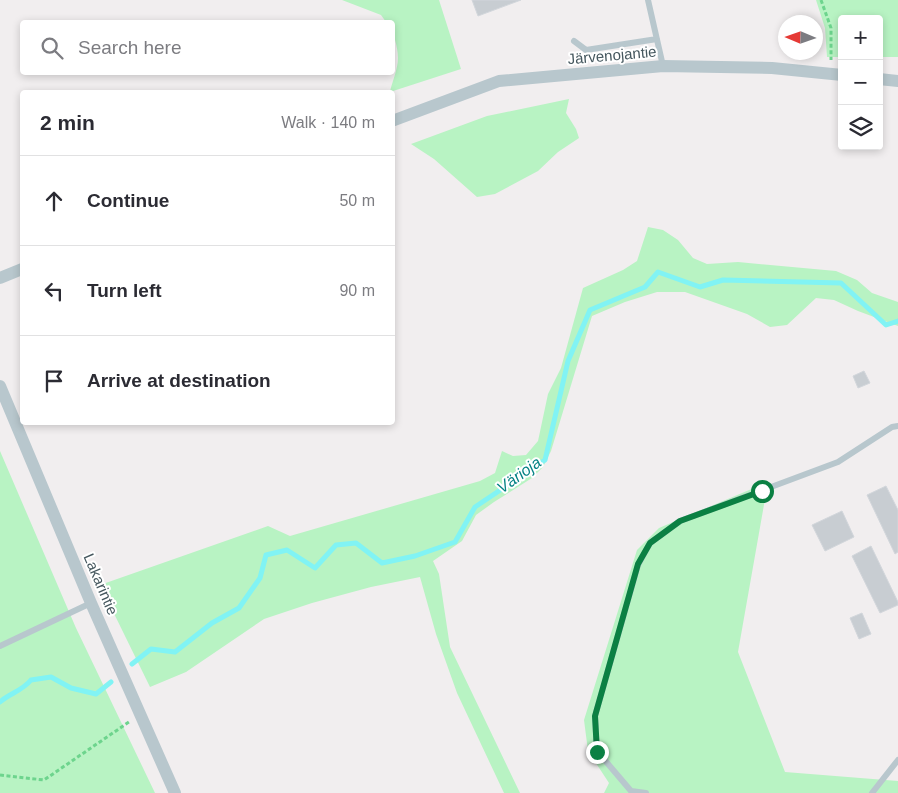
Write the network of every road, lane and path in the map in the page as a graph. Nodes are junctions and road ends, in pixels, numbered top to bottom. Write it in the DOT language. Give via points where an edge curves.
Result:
graph roads {
  1 [pos="648,0"];
  2 [pos="821,0"];
  3 [pos="657,39"];
  4 [pos="574,41"];
  5 [pos="663,66"];
  6 [pos="836,74"];
  7 [pos="883,79"];
  8 [pos="898,81"];
  9 [pos="395,120"];
  10 [pos="20,270"];
  11 [pos="0,278"];
  12 [pos="0,386"];
  13 [pos="898,426"];
  14 [pos="91,604"];
  15 [pos="0,646"];
  16 [pos="140,714"];
  17 [pos="898,760"];
  18 [pos="0,775"];
  19 [pos="175,793"];
  20 [pos="646,793"];
  21 [pos="872,793"];
  1 -- 3 [label="lane"];
  2 -- 6 [label="path" via="831,28"];
  3 -- 4 [label="lane" via="586,50"];
  3 -- 5 [label="lane"];
  5 -- 6 [label="street, Järvenojantie" via="772,68"];
  5 -- 9 [label="street, Järvenojantie" via="499,81"];
  7 -- 8 [label="street"];
  10 -- 11 [label="street"];
  12 -- 14 [label="street, Lakarintie"];
  13 -- 20 [label="lane" via="838,462 680,521 650,543 638,564 595,716 597,752 631,791"];
  14 -- 15 [label="lane"];
  14 -- 16 [label="street, Lakarintie"];
  16 -- 18 [label="path" via="44,780"];
  16 -- 19 [label="street, Lakarintie"];
  17 -- 21 [label="lane"];
}
